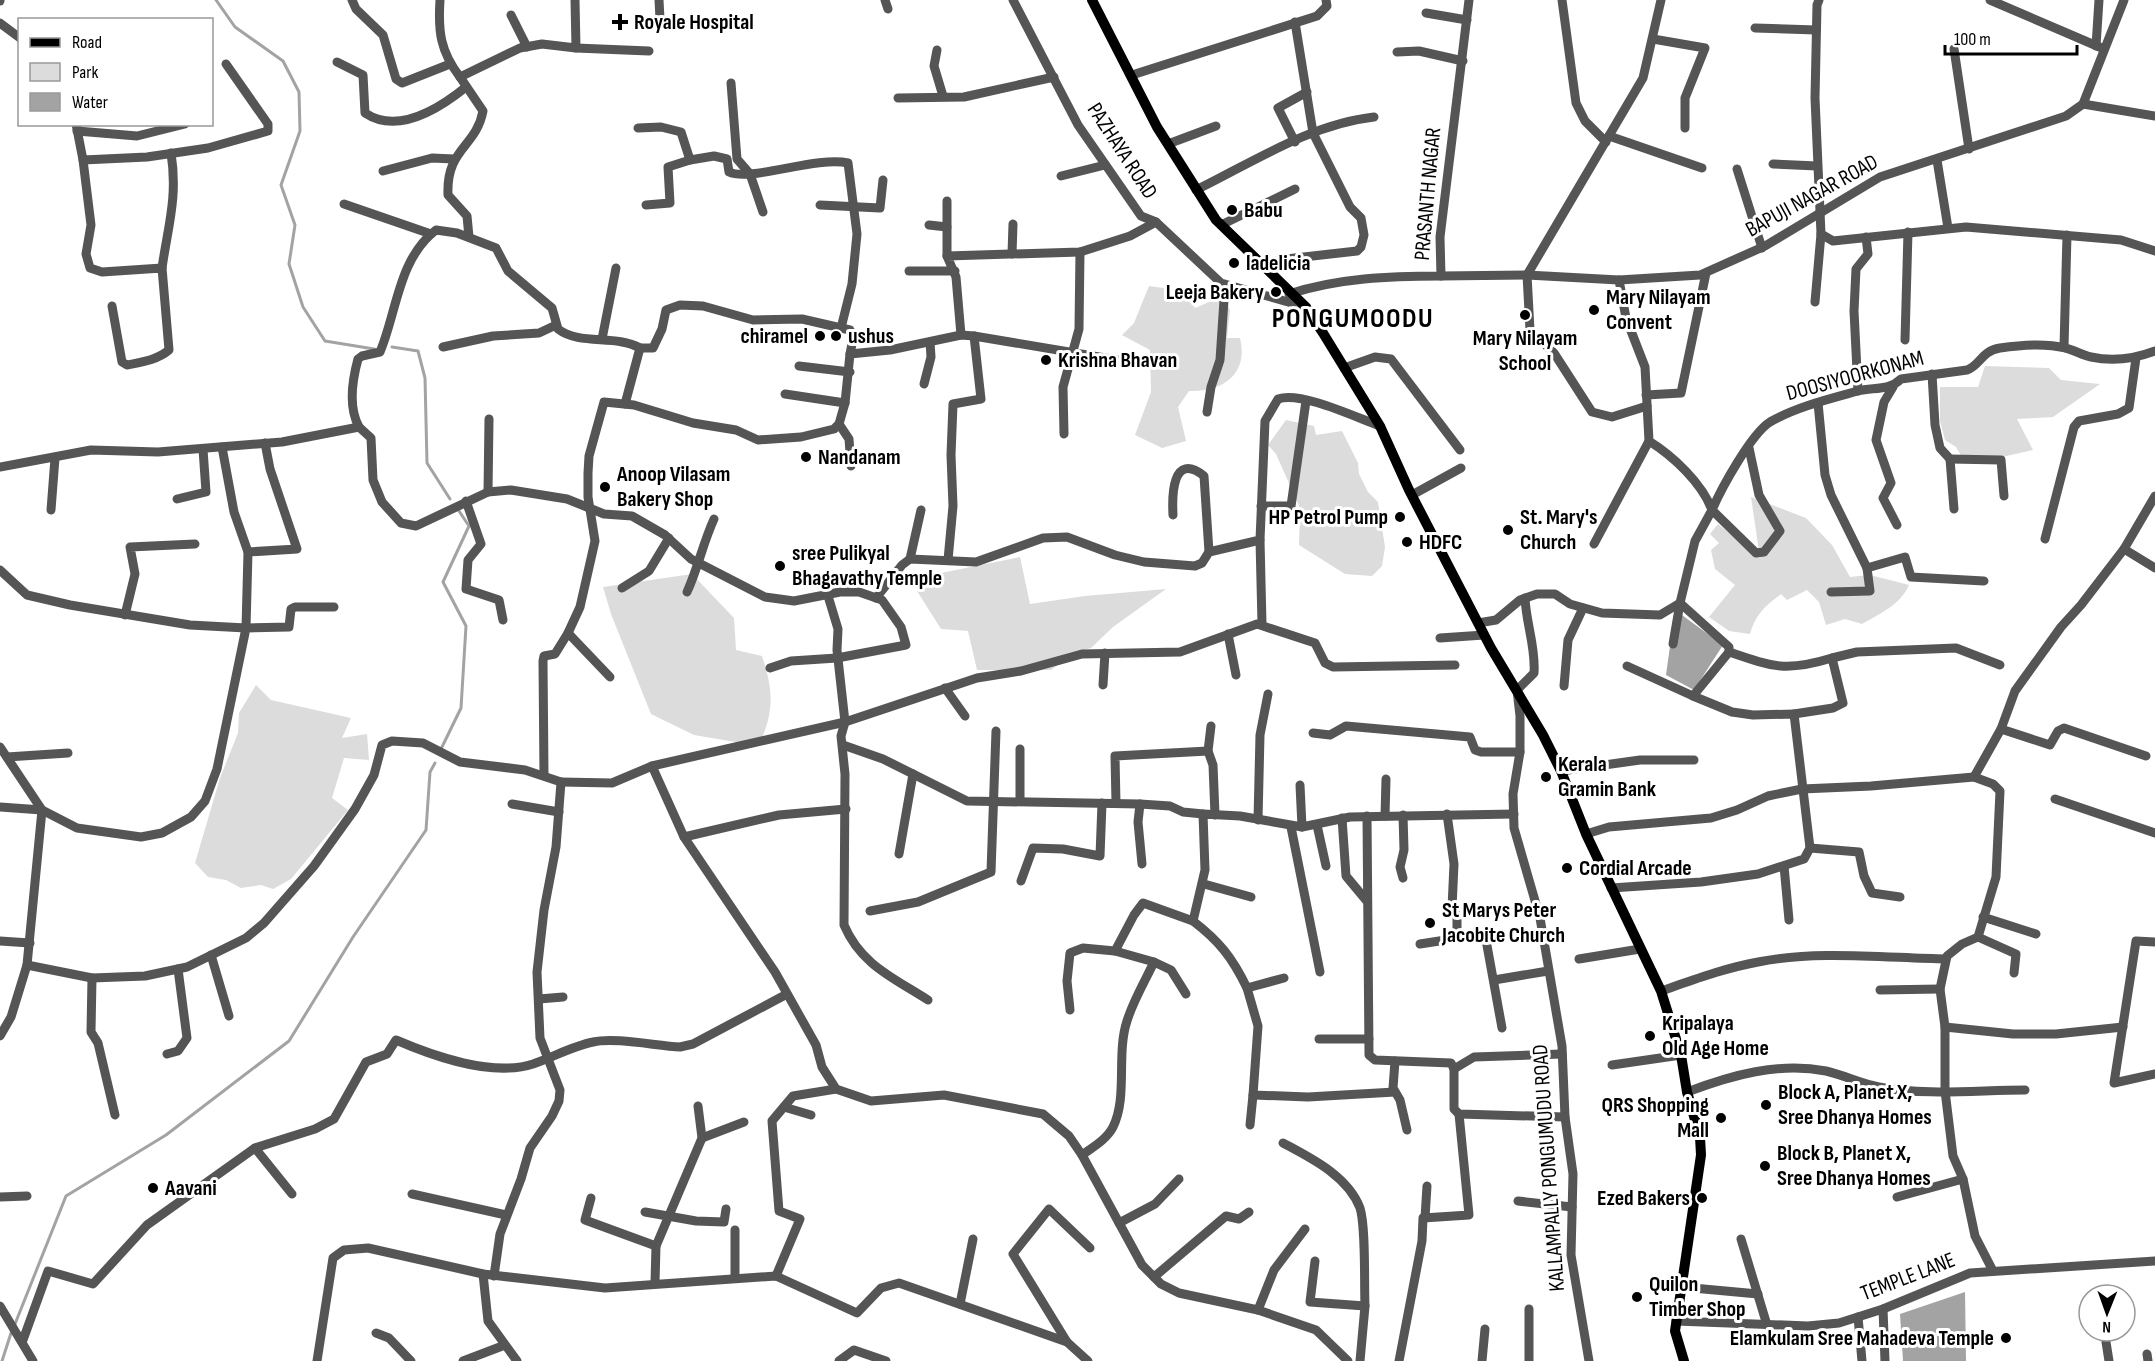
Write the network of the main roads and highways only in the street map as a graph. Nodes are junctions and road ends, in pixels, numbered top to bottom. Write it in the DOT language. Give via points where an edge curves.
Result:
graph roads {
  1 [pos="1092,0"];
  2 [pos="1684,1361"];
  1 -- 2 [label="main road" via="1196,190 1221,225 1306,307 1380,426 1484,635 1562,771 1586,834 1662,991 1701,1137 1675,1331"];
}
